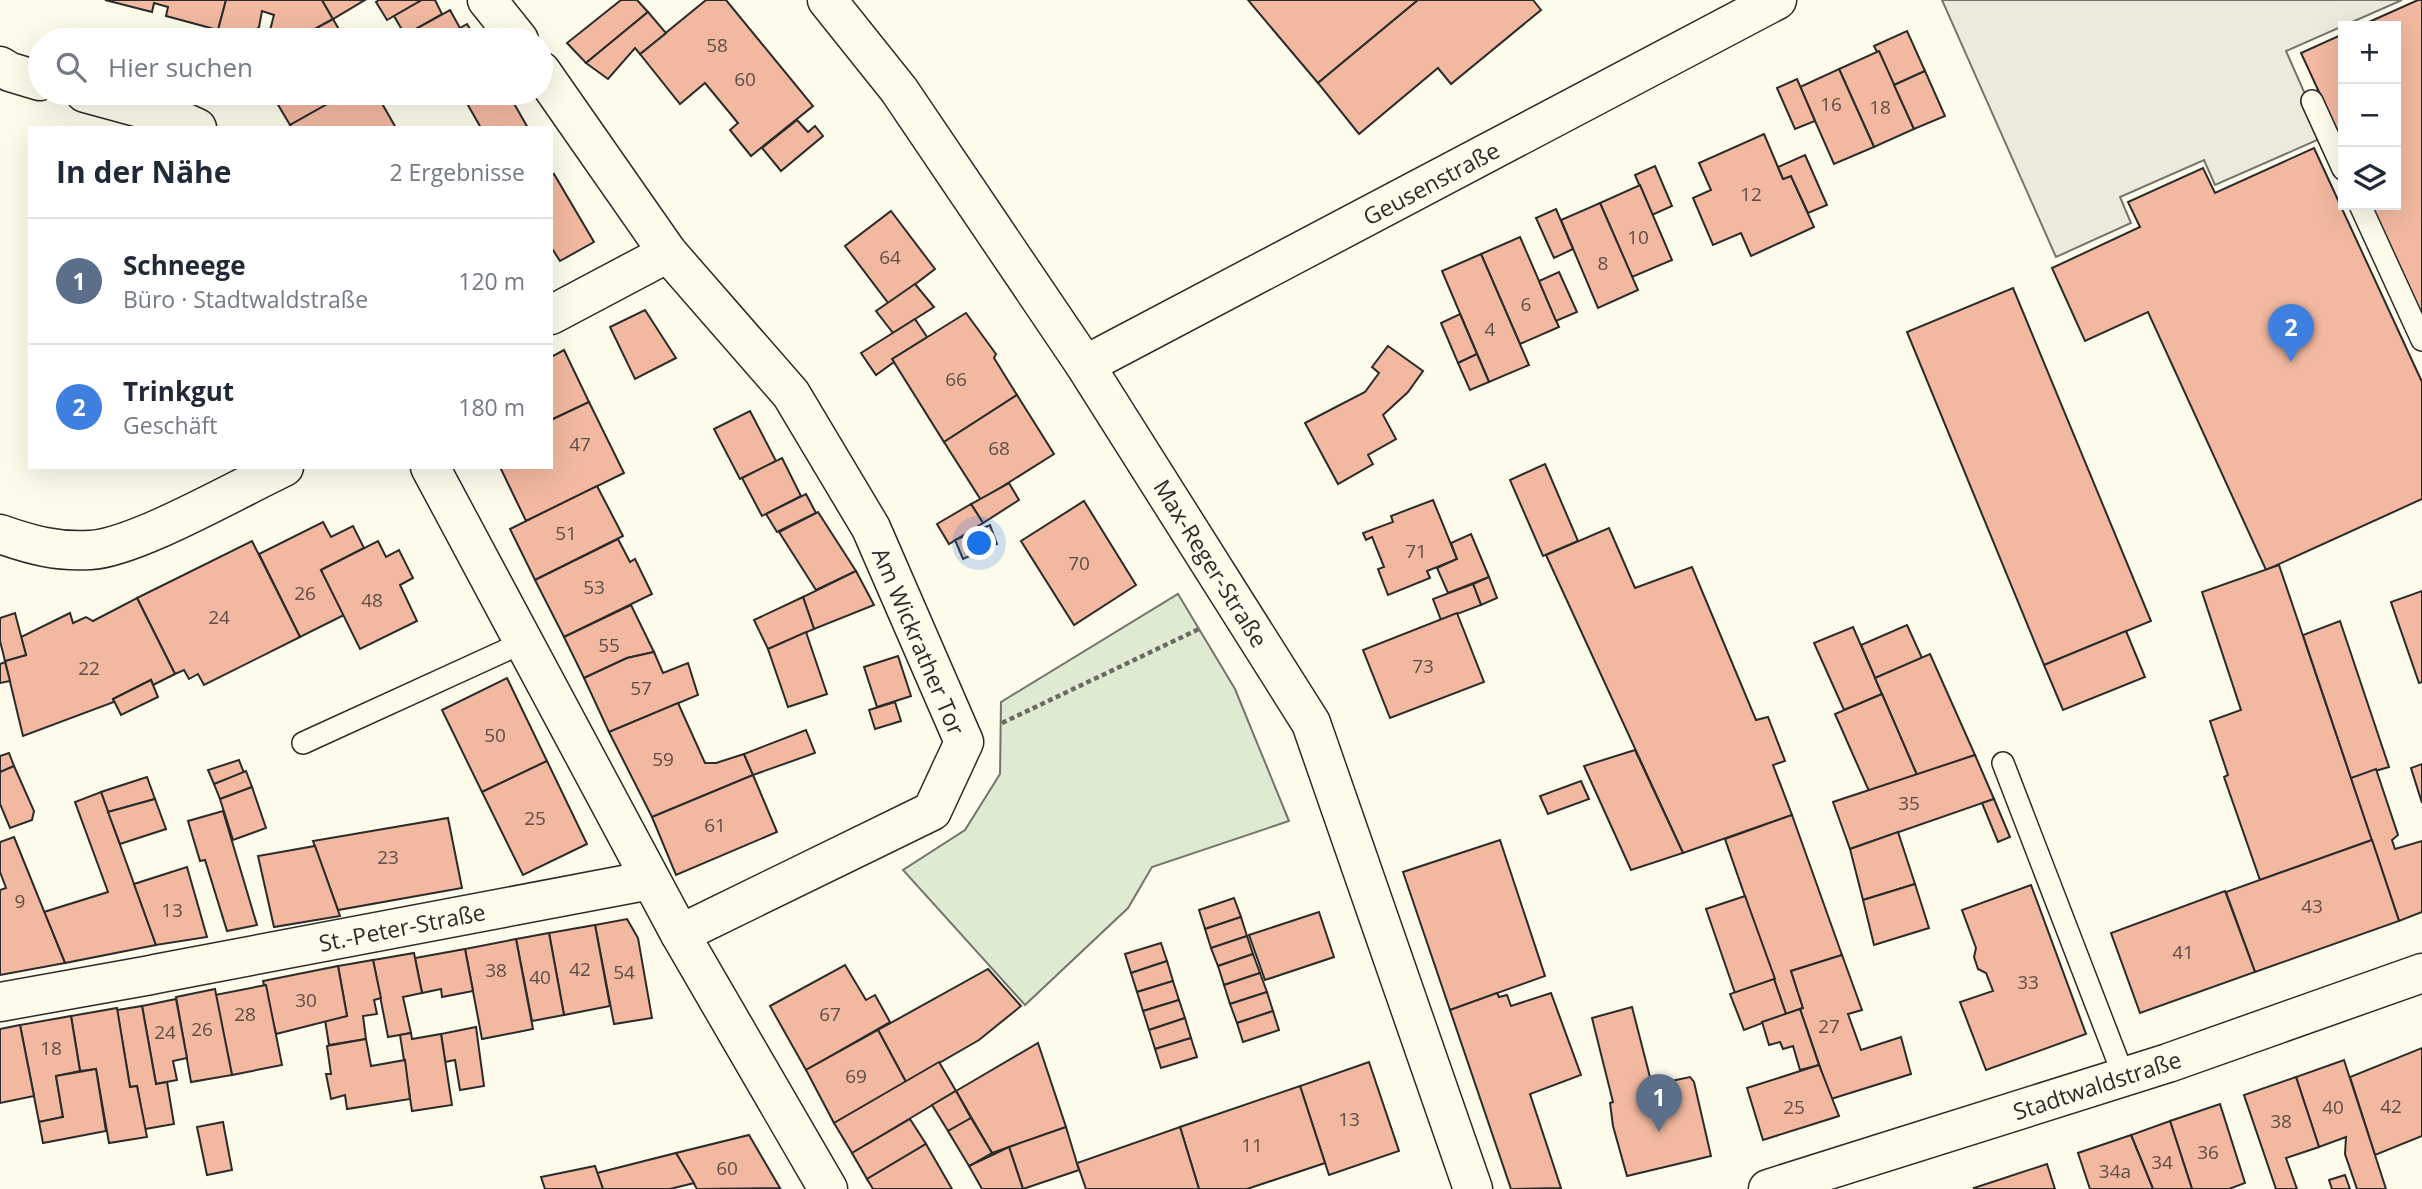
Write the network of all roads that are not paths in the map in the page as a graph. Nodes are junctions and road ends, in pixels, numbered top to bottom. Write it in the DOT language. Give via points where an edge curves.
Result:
graph roads {
  1 [pos="487,0"];
  2 [pos="827,0"];
  3 [pos="1777,0"];
  4 [pos="509,28"];
  5 [pos="0,66"];
  6 [pos="28,76"];
  7 [pos="553,88"];
  8 [pos="2312,101"];
  9 [pos="129,105"];
  10 [pos="193,126"];
  11 [pos="2338,158"];
  12 [pos="2362,210"];
  13 [pos="668,253"];
  14 [pos="553,314"];
  15 [pos="2422,340"];
  16 [pos="1085,365"];
  17 [pos="280,469"];
  18 [pos="431,469"];
  19 [pos="0,534"];
  20 [pos="524,642"];
  21 [pos="303,743"];
  22 [pos="2003,763"];
  23 [pos="650,880"];
  24 [pos="680,934"];
  25 [pos="2422,973"];
  26 [pos="0,1002"];
  27 [pos="2124,1077"];
  28 [pos="828,1189"];
  29 [pos="1473,1189"];
  30 [pos="1768,1189"];
  1 -- 4 [label="street"];
  2 -- 16 [label="street, Max-Reger-Straße" via="899,90"];
  3 -- 16 [label="street, Geusenstraße"];
  5 -- 6 [label="street"];
  7 -- 13 [label="street, Am Wickrather Tor"];
  8 -- 11 [label="lane"];
  9 -- 10 [label="street"];
  12 -- 15 [label="lane"];
  13 -- 14 [label="street"];
  13 -- 24 [label="street, Am Wickrather Tor" via="791,394 871,528 964,742 932,811"];
  16 -- 29 [label="street, Max-Reger-Straße" via="1311,723"];
  17 -- 19 [label="street" via="141,535 93,550 44,549"];
  18 -- 20 [label="street"];
  20 -- 21 [label="lane"];
  20 -- 23 [label="street"];
  22 -- 27 [label="lane"];
  23 -- 24 [label="street"];
  23 -- 26 [label="street, St.-Peter-Straße"];
  24 -- 28 [label="street"];
  25 -- 27 [label="street, Stadtwaldstraße"];
  27 -- 30 [label="street, Stadtwaldstraße"];
}
